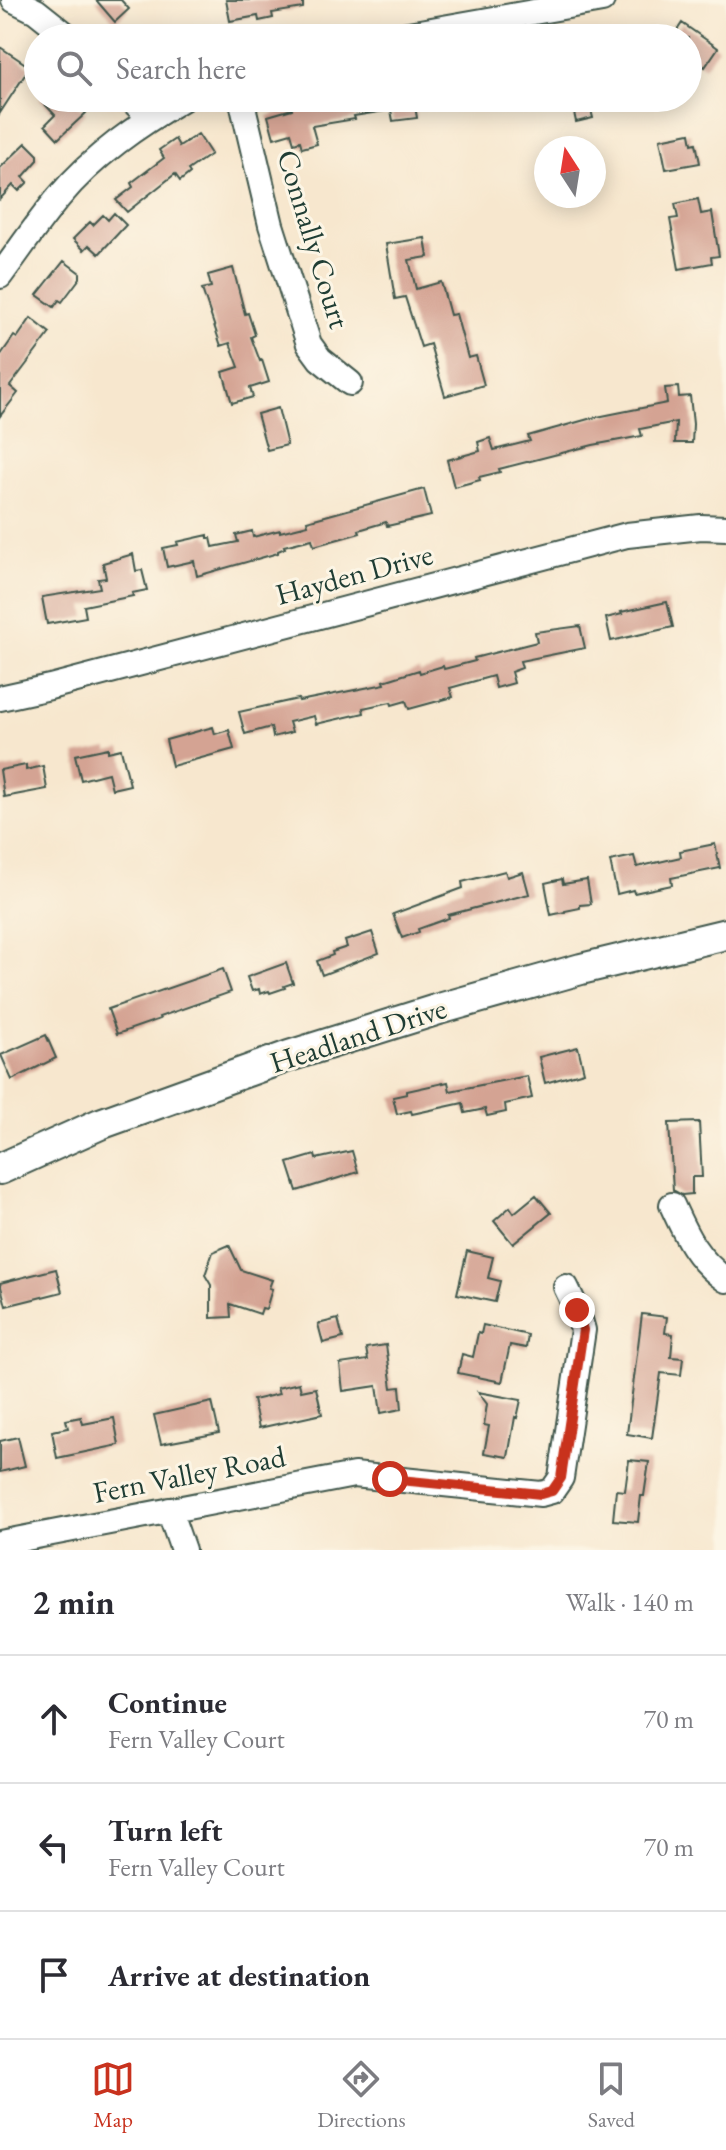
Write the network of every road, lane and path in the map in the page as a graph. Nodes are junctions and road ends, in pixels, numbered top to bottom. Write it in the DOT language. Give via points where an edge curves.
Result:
graph roads {
  1 [pos="14,0"];
  2 [pos="602,0"];
  3 [pos="52,24"];
  4 [pos="466,24"];
  5 [pos="144,112"];
  6 [pos="160,112"];
  7 [pos="244,112"];
  8 [pos="150,118"];
  9 [pos="0,276"];
  10 [pos="350,383"];
  11 [pos="726,528"];
  12 [pos="0,698"];
  13 [pos="726,934"];
  14 [pos="0,1169"];
  15 [pos="672,1205"];
  16 [pos="726,1280"];
  17 [pos="566,1287"];
  18 [pos="169,1510"];
  19 [pos="0,1543"];
  20 [pos="183,1550"];
  1 -- 3 [label="street"];
  2 -- 4 [label="street"];
  5 -- 8 [label="street"];
  6 -- 8 [label="street"];
  7 -- 10 [label="street, Connally Court" via="271,225 309,344"];
  8 -- 9 [label="street" via="103,153 61,195"];
  11 -- 12 [label="street, Hayden Drive" via="627,535"];
  13 -- 14 [label="main road, Headland Drive" via="581,969 289,1056 100,1124"];
  15 -- 16 [label="street" via="706,1265"];
  17 -- 18 [label="street, Fern Valley Road" via="583,1330 561,1478 552,1491 354,1475"];
  18 -- 19 [label="street, Fern Valley Road"];
  18 -- 20 [label="street"];
}
